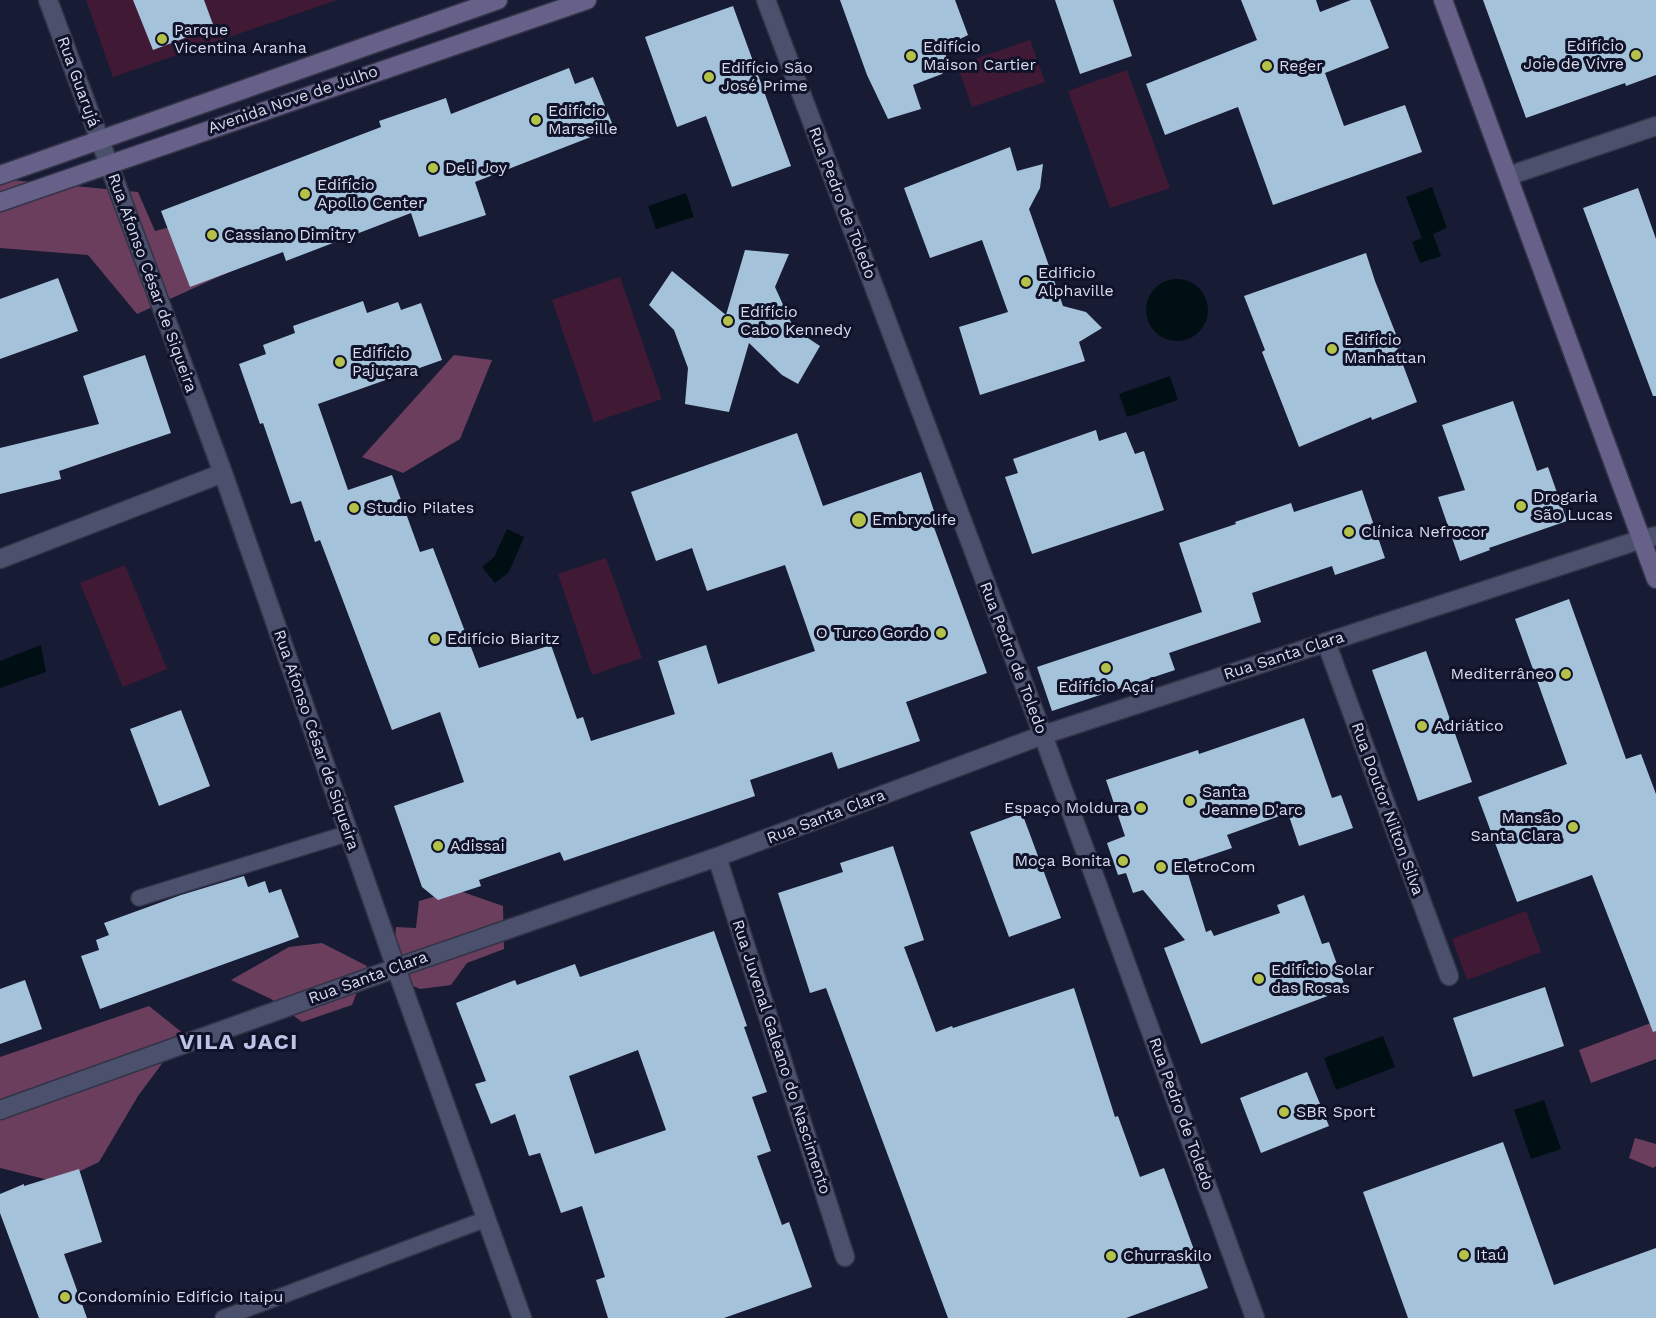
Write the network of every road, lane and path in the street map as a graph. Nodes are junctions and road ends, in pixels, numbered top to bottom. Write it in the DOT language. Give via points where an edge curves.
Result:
graph roads {
  1 [pos="48,0"];
  2 [pos="498,0"];
  3 [pos="587,0"];
  4 [pos="766,0"];
  5 [pos="1443,0"];
  6 [pos="1656,126"];
  7 [pos="99,140"];
  8 [pos="108,164"];
  9 [pos="0,175"];
  10 [pos="1508,176"];
  11 [pos="0,202"];
  12 [pos="223,473"];
  13 [pos="1649,537"];
  14 [pos="0,559"];
  15 [pos="1656,579"];
  16 [pos="1326,642"];
  17 [pos="1043,735"];
  18 [pos="349,833"];
  19 [pos="717,858"];
  20 [pos="139,898"];
  21 [pos="396,968"];
  22 [pos="1449,976"];
  23 [pos="0,1110"];
  24 [pos="486,1219"];
  25 [pos="845,1257"];
  26 [pos="223,1318"];
  27 [pos="522,1318"];
  28 [pos="1255,1318"];
  1 -- 7 [label="street, Rua Guarujá"];
  2 -- 7 [label="main road, Avenida Nove de Julho"];
  3 -- 8 [label="main road, Avenida Nove de Julho"];
  4 -- 17 [label="street, Rua Pedro de Toledo"];
  5 -- 10 [label="main road"];
  6 -- 10 [label="street"];
  7 -- 8 [label="street, Rua Guarujá"];
  7 -- 9 [label="main road, Avenida Nove de Julho"];
  8 -- 11 [label="main road, Avenida Nove de Julho"];
  8 -- 12 [label="street, Rua Afonso César de Siqueira"];
  10 -- 13 [label="main road"];
  12 -- 14 [label="street"];
  12 -- 18 [label="street, Rua Afonso César de Siqueira"];
  13 -- 15 [label="main road"];
  13 -- 16 [label="street, Rua Santa Clara"];
  16 -- 17 [label="street, Rua Santa Clara"];
  16 -- 22 [label="street, Rua Doutor Nilton Silva"];
  17 -- 19 [label="street, Rua Santa Clara"];
  17 -- 28 [label="street, Rua Pedro de Toledo"];
  18 -- 20 [label="lane"];
  18 -- 21 [label="street, Rua Afonso César de Siqueira"];
  19 -- 21 [label="street, Rua Santa Clara"];
  19 -- 25 [label="street, Rua Juvenal Galeano do Nascimento"];
  21 -- 23 [label="street, Rua Santa Clara"];
  21 -- 24 [label="street, Rua Afonso César de Siqueira"];
  24 -- 26 [label="lane"];
  24 -- 27 [label="street, Rua Afonso César de Siqueira"];
}
